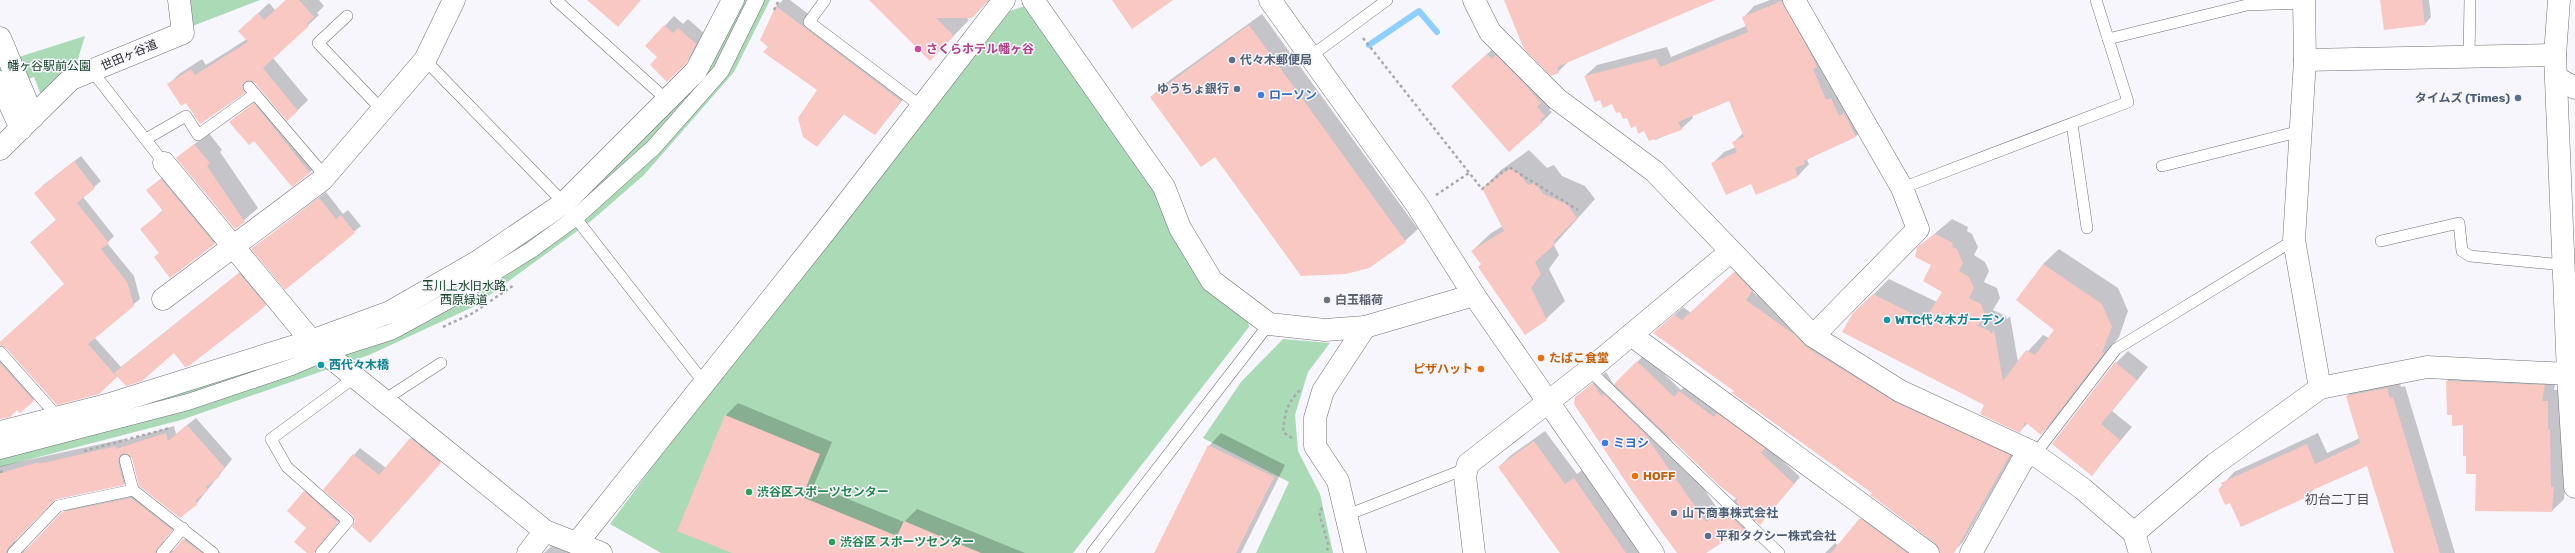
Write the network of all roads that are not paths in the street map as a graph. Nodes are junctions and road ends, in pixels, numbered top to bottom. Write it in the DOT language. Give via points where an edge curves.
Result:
graph roads {
  1 [pos="179,0"];
  2 [pos="454,0"];
  3 [pos="556,0"];
  4 [pos="733,0"];
  5 [pos="756,0"];
  6 [pos="824,0"];
  7 [pos="1004,0"];
  8 [pos="1033,0"];
  9 [pos="1270,0"];
  10 [pos="1387,0"];
  11 [pos="1474,0"];
  12 [pos="1794,0"];
  13 [pos="2096,0"];
  14 [pos="2470,0"];
  15 [pos="2558,0"];
  16 [pos="2304,2"];
  17 [pos="347,16"];
  18 [pos="0,38"];
  19 [pos="2108,39"];
  20 [pos="2555,55"];
  21 [pos="1311,56"];
  22 [pos="2469,57"];
  23 [pos="425,60"];
  24 [pos="2305,60"];
  25 [pos="92,70"];
  26 [pos="0,82"];
  27 [pos="2566,83"];
  28 [pos="667,100"];
  29 [pos="922,107"];
  30 [pos="382,110"];
  31 [pos="27,123"];
  32 [pos="2072,124"];
  33 [pos="2301,131"];
  34 [pos="146,139"];
  35 [pos="0,149"];
  36 [pos="164,163"];
  37 [pos="2162,166"];
  38 [pos="325,176"];
  39 [pos="1902,188"];
  40 [pos="570,211"];
  41 [pos="2087,228"];
  42 [pos="2294,240"];
  43 [pos="2381,241"];
  44 [pos="234,245"];
  45 [pos="1730,252"];
  46 [pos="2564,264"];
  47 [pos="1474,295"];
  48 [pos="163,299"];
  49 [pos="1269,324"];
  50 [pos="1365,327"];
  51 [pos="1632,335"];
  52 [pos="1813,336"];
  53 [pos="318,347"];
  54 [pos="0,352"];
  55 [pos="441,363"];
  56 [pos="1589,370"];
  57 [pos="2568,374"];
  58 [pos="355,377"];
  59 [pos="705,384"];
  60 [pos="2320,388"];
  61 [pos="384,400"];
  62 [pos="1548,403"];
  63 [pos="58,417"];
  64 [pos="0,432"];
  65 [pos="0,451"];
  66 [pos="2030,451"];
  67 [pos="125,460"];
  68 [pos="1465,469"];
  69 [pos="2575,487"];
  70 [pos="132,490"];
  71 [pos="1347,515"];
  72 [pos="183,528"];
  73 [pos="545,531"];
  74 [pos="2134,533"];
  75 [pos="577,543"];
  76 [pos="14,553"];
  77 [pos="162,553"];
  78 [pos="213,553"];
  79 [pos="321,553"];
  80 [pos="528,553"];
  81 [pos="601,553"];
  82 [pos="1092,553"];
  83 [pos="1355,553"];
  84 [pos="1474,553"];
  85 [pos="1653,553"];
  86 [pos="1779,553"];
  87 [pos="1928,553"];
  88 [pos="1971,553"];
  89 [pos="2140,553"];
  1 -- 25 [label="street, 世田ヶ谷道" via="183,33"];
  2 -- 23 [label="street"];
  3 -- 28 [label="lane"];
  4 -- 28 [label="street" via="696,71"];
  5 -- 40 [label="street" via="721,71 697,100 654,147"];
  6 -- 29 [label="lane" via="809,22"];
  7 -- 29 [label="street"];
  8 -- 49 [label="street" via="1164,187 1180,228 1212,281"];
  9 -- 21 [label="street"];
  10 -- 21 [label="lane"];
  11 -- 45 [label="street" via="1490,32 1556,99 1654,171"];
  12 -- 39 [label="street"];
  13 -- 19 [label="lane"];
  14 -- 22 [label="lane"];
  15 -- 20 [label="street"];
  16 -- 19 [label="lane" via="2247,5"];
  16 -- 24 [label="street"];
  17 -- 30 [label="lane" via="318,43"];
  18 -- 31 [label="street"];
  19 -- 32 [label="lane" via="2128,102"];
  20 -- 22 [label="street"];
  20 -- 27 [label="street"];
  21 -- 47 [label="street" via="1418,207"];
  22 -- 24 [label="street"];
  23 -- 30 [label="street"];
  23 -- 40 [label="lane"];
  24 -- 33 [label="street"];
  25 -- 31 [label="street, 世田ヶ谷道" via="71,79"];
  25 -- 34 [label="lane"];
  26 -- 31 [label="street"];
  27 -- 46 [label="street"];
  28 -- 40 [label="street"];
  29 -- 59 [label="street"];
  30 -- 38 [label="street"];
  31 -- 35 [label="street, 世田ヶ谷道"];
  32 -- 39 [label="lane"];
  32 -- 41 [label="lane"];
  33 -- 37 [label="lane"];
  33 -- 42 [label="street"];
  34 -- 36 [label="lane"];
  34 -- 38 [label="lane" via="186,116 198,135 252,91"];
  36 -- 44 [label="street"];
  38 -- 44 [label="street"];
  39 -- 52 [label="street" via="1918,229"];
  40 -- 53 [label="street" via="390,312"];
  40 -- 59 [label="lane"];
  42 -- 60 [label="street"];
  42 -- 66 [label="lane" via="2116,349 2040,449"];
  43 -- 46 [label="lane" via="2459,223 2462,251 2470,256"];
  44 -- 48 [label="street"];
  44 -- 53 [label="street"];
  45 -- 51 [label="street"];
  45 -- 52 [label="street"];
  46 -- 57 [label="street"];
  47 -- 50 [label="street"];
  47 -- 62 [label="street"];
  49 -- 50 [label="street" via="1325,330"];
  49 -- 82 [label="lane"];
  50 -- 71 [label="street" via="1323,391 1315,418 1315,446 1338,480"];
  51 -- 56 [label="street"];
  51 -- 87 [label="street"];
  52 -- 66 [label="street" via="1900,391"];
  53 -- 58 [label="street"];
  53 -- 63 [label="street"];
  53 -- 65 [label="street" via="292,367 188,402"];
  54 -- 63 [label="lane"];
  55 -- 61 [label="lane"];
  56 -- 62 [label="street"];
  56 -- 86 [label="lane"];
  57 -- 60 [label="street" via="2427,367 2400,377"];
  57 -- 69 [label="street"];
  58 -- 61 [label="street"];
  58 -- 79 [label="lane" via="271,439 287,467 348,521"];
  59 -- 75 [label="street"];
  60 -- 74 [label="street" via="2215,464"];
  61 -- 73 [label="street"];
  62 -- 68 [label="street" via="1468,464"];
  62 -- 85 [label="street"];
  63 -- 64 [label="street"];
  66 -- 74 [label="street" via="2084,489"];
  66 -- 88 [label="street"];
  67 -- 70 [label="lane"];
  68 -- 71 [label="lane"];
  68 -- 84 [label="street"];
  70 -- 72 [label="lane"];
  70 -- 76 [label="lane" via="58,506"];
  71 -- 83 [label="street"];
  72 -- 77 [label="lane"];
  72 -- 78 [label="lane"];
  73 -- 75 [label="street"];
  73 -- 80 [label="street"];
  74 -- 89 [label="street"];
  75 -- 81 [label="street"];
}
